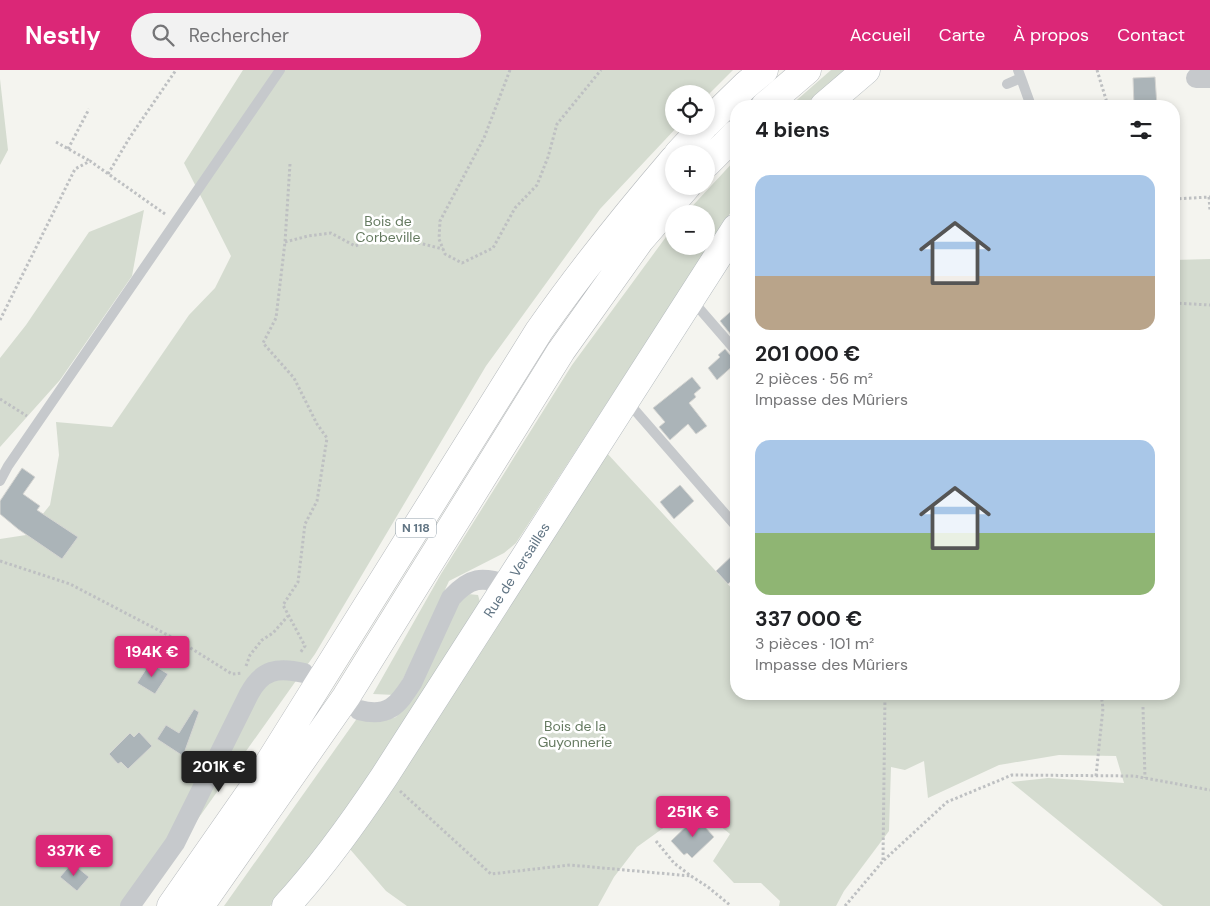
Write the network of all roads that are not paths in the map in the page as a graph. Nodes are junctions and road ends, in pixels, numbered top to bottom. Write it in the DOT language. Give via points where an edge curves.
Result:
graph roads {
  1 [pos="280,70"];
  2 [pos="764,70"];
  3 [pos="807,70"];
  4 [pos="866,70"];
  5 [pos="1019,74"];
  6 [pos="1006,84"];
  7 [pos="731,100"];
  8 [pos="772,100"];
  9 [pos="831,100"];
  10 [pos="1029,100"];
  11 [pos="730,101"];
  12 [pos="715,115"];
  13 [pos="696,135"];
  14 [pos="730,140"];
  15 [pos="686,145"];
  16 [pos="715,155"];
  17 [pos="665,170"];
  18 [pos="679,195"];
  19 [pos="730,237"];
  20 [pos="691,299"];
  21 [pos="730,344"];
  22 [pos="626,400"];
  23 [pos="8,466"];
  24 [pos="0,473"];
  25 [pos="0,481"];
  26 [pos="730,519"];
  27 [pos="508,585"];
  28 [pos="304,673"];
  29 [pos="359,710"];
  30 [pos="130,906"];
  31 [pos="171,906"];
  32 [pos="200,906"];
  33 [pos="286,906"];
  1 -- 23 [label="lane"];
  2 -- 7 [label="main road"];
  3 -- 8 [label="main road"];
  4 -- 9 [label="main road"];
  5 -- 6 [label="lane"];
  5 -- 10 [label="lane"];
  11 -- 12 [label="main road"];
  13 -- 15 [label="main road"];
  14 -- 16 [label="main road"];
  17 -- 31 [label="main road, N 118" via="622,220 539,331 254,787"];
  18 -- 32 [label="main road, N 118" via="640,240 561,351 346,697"];
  19 -- 20 [label="main road, Rue de Versailles"];
  20 -- 21 [label="lane"];
  20 -- 22 [label="main road, Rue de Versailles"];
  22 -- 26 [label="lane"];
  22 -- 27 [label="main road, Rue de Versailles"];
  23 -- 24 [label="lane"];
  23 -- 25 [label="lane"];
  27 -- 29 [label="street" via="489,579 479,580 458,590 451,598 404,696 389,710 377,713"];
  27 -- 33 [label="main road, Rue de Versailles" via="345,836"];
  28 -- 30 [label="street" via="276,671 259,678 175,843"];
}
